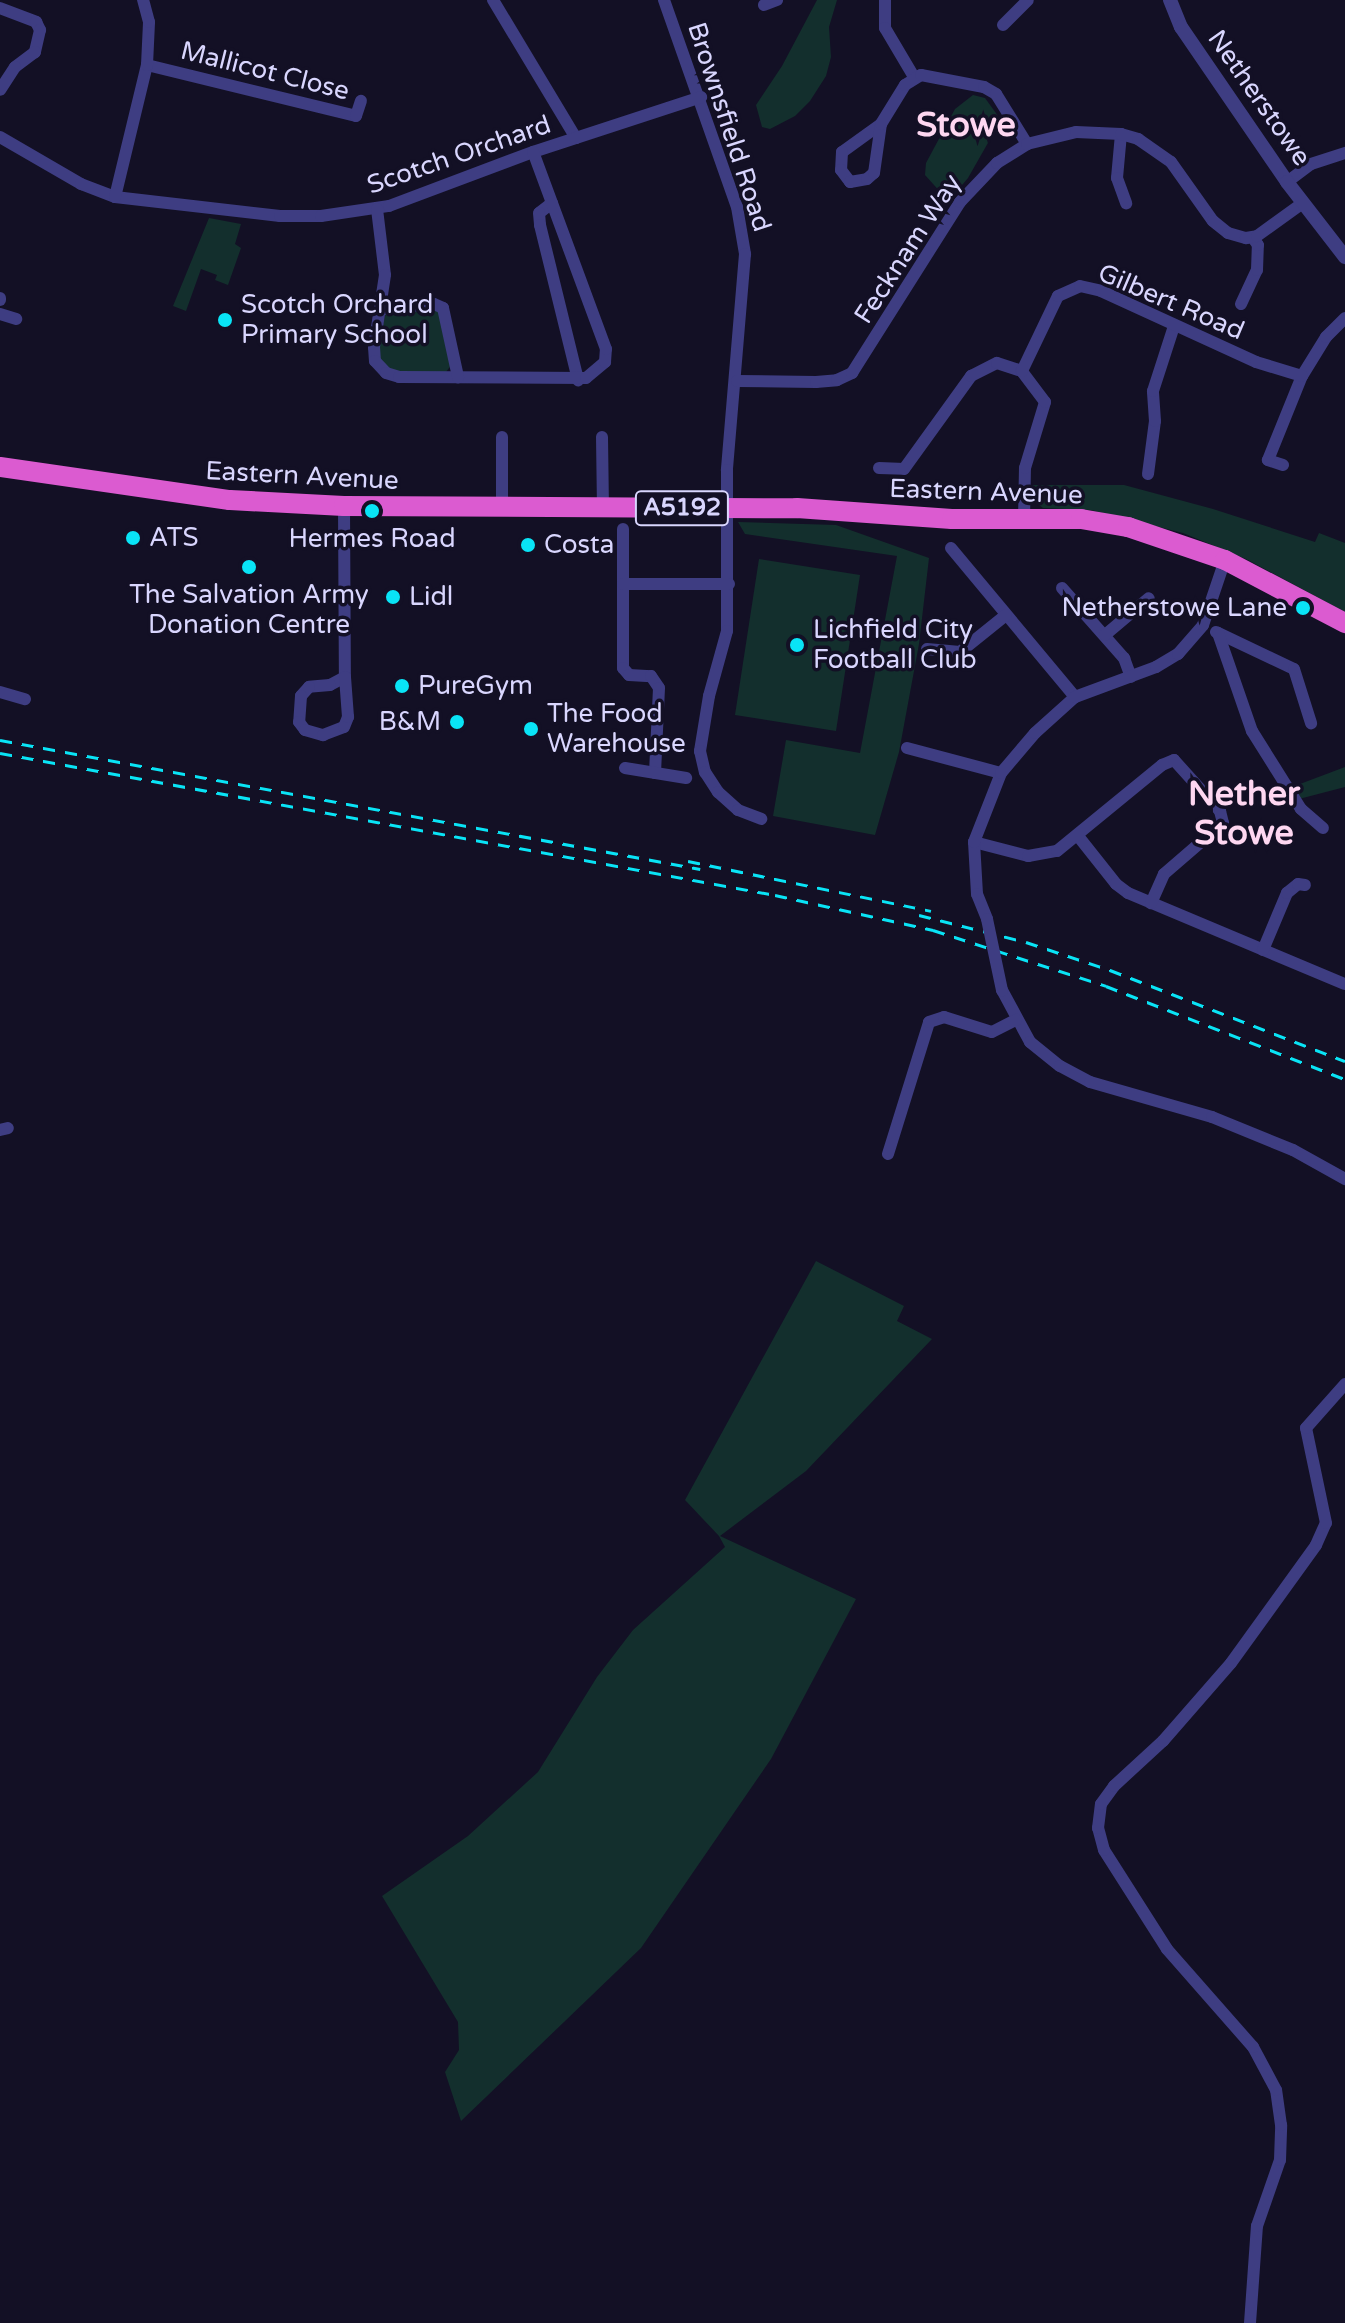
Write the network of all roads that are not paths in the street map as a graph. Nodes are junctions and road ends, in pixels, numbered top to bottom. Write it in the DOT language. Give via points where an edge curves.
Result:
graph roads {
  1 [pos="143,0"];
  2 [pos="493,0"];
  3 [pos="664,0"];
  4 [pos="777,0"];
  5 [pos="885,0"];
  6 [pos="1170,0"];
  7 [pos="1019,3"];
  8 [pos="764,5"];
  9 [pos="0,8"];
  10 [pos="1003,25"];
  11 [pos="147,65"];
  12 [pos="914,77"];
  13 [pos="0,90"];
  14 [pos="701,97"];
  15 [pos="361,101"];
  16 [pos="881,124"];
  17 [pos="1121,134"];
  18 [pos="0,137"];
  19 [pos="576,138"];
  20 [pos="1027,144"];
  21 [pos="533,152"];
  22 [pos="1345,153"];
  23 [pos="1287,182"];
  24 [pos="115,197"];
  25 [pos="552,203"];
  26 [pos="1126,203"];
  27 [pos="1303,203"];
  28 [pos="377,209"];
  29 [pos="1253,238"];
  30 [pos="1345,257"];
  31 [pos="1242,304"];
  32 [pos="382,309"];
  33 [pos="0,314"];
  34 [pos="1345,318"];
  35 [pos="16,319"];
  36 [pos="1174,326"];
  37 [pos="1022,371"];
  38 [pos="1302,376"];
  39 [pos="458,377"];
  40 [pos="578,380"];
  41 [pos="737,381"];
  42 [pos="502,437"];
  43 [pos="602,437"];
  44 [pos="1283,465"];
  45 [pos="0,467"];
  46 [pos="879,468"];
  47 [pos="1148,474"];
  48 [pos="344,506"];
  49 [pos="502,507"];
  50 [pos="603,507"];
  51 [pos="727,508"];
  52 [pos="1024,519"];
  53 [pos="623,529"];
  54 [pos="951,548"];
  55 [pos="1225,560"];
  56 [pos="623,584"];
  57 [pos="729,584"];
  58 [pos="1062,588"];
  59 [pos="1149,598"];
  60 [pos="1006,615"];
  61 [pos="1345,623"];
  62 [pos="1203,625"];
  63 [pos="1218,633"];
  64 [pos="1105,635"];
  65 [pos="927,649"];
  66 [pos="345,677"];
  67 [pos="1131,677"];
  68 [pos="5,694"];
  69 [pos="1075,697"];
  70 [pos="25,699"];
  71 [pos="7,709"];
  72 [pos="1311,723"];
  73 [pos="907,748"];
  74 [pos="625,768"];
  75 [pos="655,773"];
  76 [pos="1001,773"];
  77 [pos="686,778"];
  78 [pos="761,819"];
  79 [pos="1323,828"];
  80 [pos="1078,836"];
  81 [pos="974,842"];
  82 [pos="1305,885"];
  83 [pos="1151,903"];
  84 [pos="1263,950"];
  85 [pos="1345,984"];
  86 [pos="1016,1020"];
  87 [pos="888,1154"];
  88 [pos="1345,1179"];
  89 [pos="1345,1384"];
  90 [pos="1250,2323"];
  1 -- 11 [label="street" via="149,22"];
  2 -- 19 [label="street"];
  3 -- 14 [label="street, Brownsfield Road"];
  4 -- 8 [label="street"];
  5 -- 12 [label="street" via="885,28"];
  6 -- 23 [label="street, Netherstowe" via="1181,27"];
  7 -- 10 [label="street"];
  9 -- 13 [label="street" via="36,22 40,30 35,52 15,67"];
  11 -- 15 [label="street, Mallicot Close" via="356,116"];
  11 -- 24 [label="street"];
  12 -- 16 [label="street"];
  12 -- 20 [label="street" via="946,79 996,94"];
  14 -- 19 [label="street, Scotch Orchard"];
  14 -- 41 [label="street, Brownsfield Road" via="744,240"];
  16 -- 16 [label="street" via="874,173 850,182 841,170 842,152"];
  17 -- 20 [label="street, Fecknam Way" via="1076,132"];
  17 -- 26 [label="street" via="1117,178"];
  17 -- 29 [label="street, Fecknam Way" via="1153,147 1171,162 1213,221 1228,233"];
  18 -- 24 [label="street, Scotch Orchard" via="81,184"];
  19 -- 21 [label="street, Scotch Orchard"];
  20 -- 41 [label="street, Fecknam Way" via="997,163 960,202 852,373 837,380"];
  21 -- 25 [label="street"];
  21 -- 28 [label="street, Scotch Orchard"];
  22 -- 23 [label="street" via="1311,164"];
  23 -- 27 [label="street, Netherstowe"];
  24 -- 28 [label="street, Scotch Orchard" via="280,216"];
  25 -- 40 [label="street" via="539,213 540,225"];
  25 -- 40 [label="street" via="606,349 597,372"];
  27 -- 29 [label="street"];
  27 -- 30 [label="street, Netherstowe"];
  28 -- 32 [label="street" via="385,275"];
  29 -- 31 [label="street" via="1258,245 1257,270"];
  32 -- 39 [label="street" via="434,304 443,308"];
  32 -- 39 [label="street" via="375,361 386,373"];
  33 -- 35 [label="street"];
  34 -- 38 [label="street"];
  36 -- 37 [label="street, Gilbert Road" via="1080,286 1058,296"];
  36 -- 38 [label="street, Gilbert Road"];
  36 -- 47 [label="street" via="1153,391"];
  37 -- 46 [label="street" via="997,363 971,376 904,469"];
  37 -- 52 [label="street" via="1045,402 1025,468"];
  38 -- 44 [label="street" via="1268,460"];
  39 -- 40 [label="street"];
  41 -- 51 [label="street, Brownsfield Road"];
  42 -- 49 [label="street"];
  43 -- 50 [label="street"];
  45 -- 48 [label="highway, Eastern Avenue / A5192" via="230,500"];
  48 -- 49 [label="highway, Eastern Avenue / A5192"];
  48 -- 66 [label="street"];
  49 -- 50 [label="highway, Eastern Avenue / A5192"];
  50 -- 51 [label="highway, Eastern Avenue / A5192"];
  51 -- 52 [label="highway, Eastern Avenue / A5192"];
  51 -- 57 [label="street, Brownsfield Road"];
  52 -- 55 [label="highway, Eastern Avenue / A5192" via="1081,519 1128,527"];
  53 -- 56 [label="street"];
  54 -- 60 [label="street"];
  55 -- 61 [label="highway, Eastern Avenue / A5192"];
  55 -- 62 [label="street"];
  56 -- 57 [label="street"];
  56 -- 75 [label="street" via="623,668 629,675 651,676 659,688"];
  57 -- 78 [label="street, Brownsfield Road" via="727,631 700,751 718,792 738,810"];
  58 -- 64 [label="street"];
  59 -- 64 [label="street"];
  60 -- 65 [label="street" via="960,652"];
  60 -- 69 [label="street"];
  62 -- 63 [label="street"];
  62 -- 67 [label="street" via="1178,654"];
  63 -- 72 [label="street" via="1294,669"];
  63 -- 79 [label="street" via="1252,731 1301,809"];
  64 -- 67 [label="street" via="1124,658"];
  66 -- 66 [label="street" via="309,687 301,696 299,722 305,730 323,735 344,727"];
  67 -- 69 [label="street"];
  68 -- 70 [label="street"];
  68 -- 71 [label="street"];
  69 -- 76 [label="street"];
  73 -- 76 [label="street"];
  74 -- 75 [label="street"];
  75 -- 77 [label="street"];
  76 -- 81 [label="street"];
  80 -- 81 [label="street" via="1043,856"];
  80 -- 83 [label="street" via="1116,884"];
  80 -- 83 [label="street" via="1162,765 1174,760 1182,766 1220,811 1223,823 1164,874"];
  81 -- 86 [label="street, bridge" via="977,894 1002,990"];
  82 -- 84 [label="street" via="1287,893"];
  83 -- 84 [label="street"];
  84 -- 85 [label="street"];
  86 -- 87 [label="street" via="992,1032 944,1017 929,1022"];
  86 -- 88 [label="street" via="1030,1042 1090,1082 1212,1117 1293,1150"];
  89 -- 90 [label="street" via="1306,1428 1326,1523 1316,1545 1231,1663 1163,1741 1114,1786 1101,1804 1098,1828 1104,1850 1167,1949 1253,2047 1276,2090 1280,2160 1257,2226"];
}
